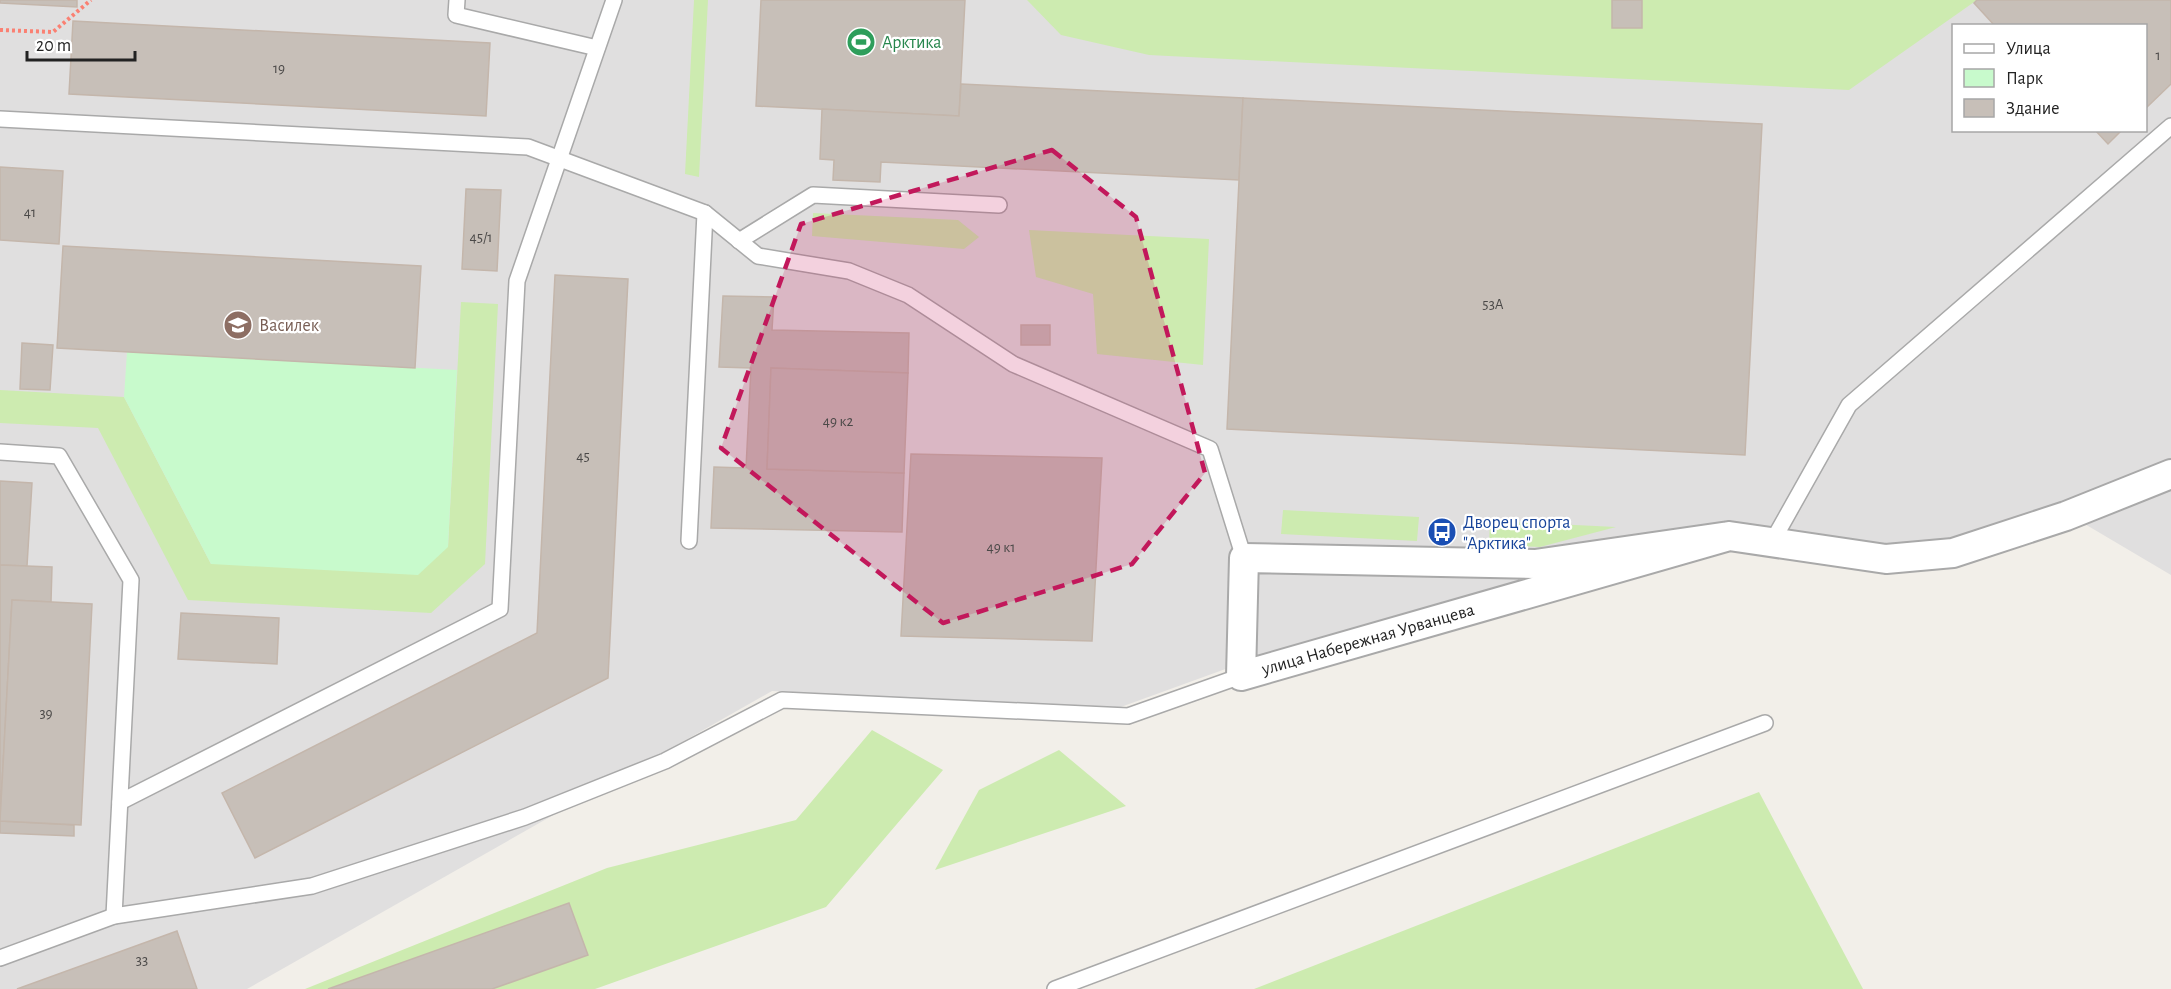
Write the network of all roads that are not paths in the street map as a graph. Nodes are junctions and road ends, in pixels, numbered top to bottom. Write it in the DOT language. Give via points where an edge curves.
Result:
graph roads {
  1 [pos="457,0"];
  2 [pos="614,0"];
  3 [pos="597,48"];
  4 [pos="0,119"];
  5 [pos="2171,126"];
  6 [pos="559,159"];
  7 [pos="999,205"];
  8 [pos="705,213"];
  9 [pos="739,241"];
  10 [pos="0,452"];
  11 [pos="2171,474"];
  12 [pos="1729,536"];
  13 [pos="689,541"];
  14 [pos="1772,542"];
  15 [pos="1244,558"];
  16 [pos="1241,676"];
  17 [pos="1765,723"];
  18 [pos="120,802"];
  19 [pos="114,916"];
  20 [pos="0,958"];
  21 [pos="1055,989"];
  1 -- 3 [label="lane" via="456,15"];
  2 -- 3 [label="lane"];
  3 -- 6 [label="lane"];
  4 -- 6 [label="lane" via="528,147"];
  5 -- 14 [label="lane" via="1849,405"];
  6 -- 8 [label="lane"];
  6 -- 18 [label="lane" via="517,281 501,609"];
  7 -- 9 [label="lane" via="813,195"];
  8 -- 9 [label="lane"];
  8 -- 13 [label="lane"];
  9 -- 15 [label="lane" via="758,256 849,271 908,295 1013,364 1210,449"];
  10 -- 18 [label="lane" via="59,456 131,580"];
  11 -- 14 [label="street, улица Набережная Урванцева" via="2066,516 1953,553 1886,559"];
  12 -- 14 [label="street, улица Набережная Урванцева"];
  12 -- 15 [label="street, улица Набережная Урванцева" via="1535,564"];
  12 -- 16 [label="street, улица Набережная Урванцева"];
  15 -- 16 [label="street, улица Набережная Урванцева"];
  16 -- 19 [label="lane" via="1128,716 782,699 654,766 525,817 312,886"];
  17 -- 21 [label="lane"];
  18 -- 19 [label="lane"];
  19 -- 20 [label="lane"];
}
